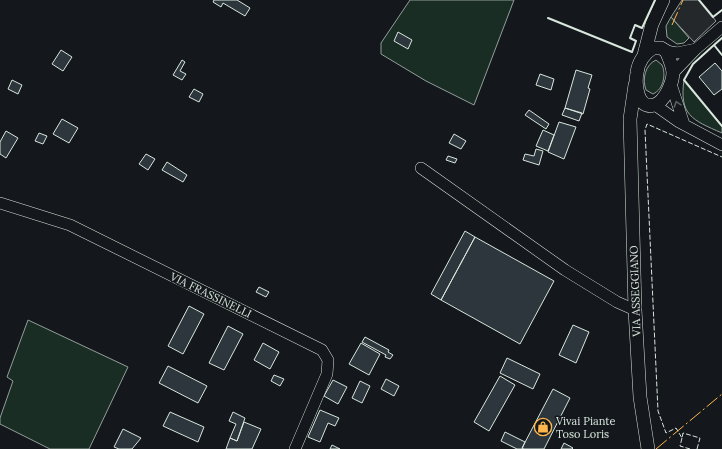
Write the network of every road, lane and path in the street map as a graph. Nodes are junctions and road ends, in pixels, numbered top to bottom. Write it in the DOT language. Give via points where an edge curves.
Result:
graph roads {
  1 [pos="663,0"];
  2 [pos="670,0"];
  3 [pos="722,27"];
  4 [pos="696,49"];
  5 [pos="664,50"];
  6 [pos="644,55"];
  7 [pos="672,78"];
  8 [pos="635,85"];
  9 [pos="652,105"];
  10 [pos="684,124"];
  11 [pos="632,132"];
  12 [pos="722,145"];
  13 [pos="421,168"];
  14 [pos="0,203"];
  15 [pos="635,310"];
  16 [pos="295,449"];
  17 [pos="648,449"];
  1 -- 6 [label="street, VIA ASSEGGIANO" via="652,24"];
  2 -- 5 [label="street" via="658,27"];
  3 -- 4 [label="street"];
  4 -- 5 [label="street" via="677,53"];
  4 -- 7 [label="street"];
  5 -- 6 [label="street" via="653,48"];
  5 -- 7 [label="street"];
  6 -- 8 [label="street, VIA ASSEGGIANO" via="637,70"];
  7 -- 9 [label="street, VIA ASSEGGIANO" via="662,100"];
  10 -- 7 [label="street, one-way"];
  8 -- 9 [label="street" via="642,100"];
  8 -- 11 [label="street, VIA ASSEGGIANO" via="630,119"];
  9 -- 10 [label="street"];
  9 -- 11 [label="street, VIA ASSEGGIANO" via="637,118"];
  10 -- 12 [label="street"];
  11 -- 15 [label="street, VIA ASSEGGIANO"];
  13 -- 15 [label="street" via="566,270 617,302"];
  14 -- 16 [label="street, VIA FRASSINELLI" via="70,225 322,350 328,360 327,374"];
  15 -- 17 [label="street, VIA ASSEGGIANO" via="640,397"];
}
